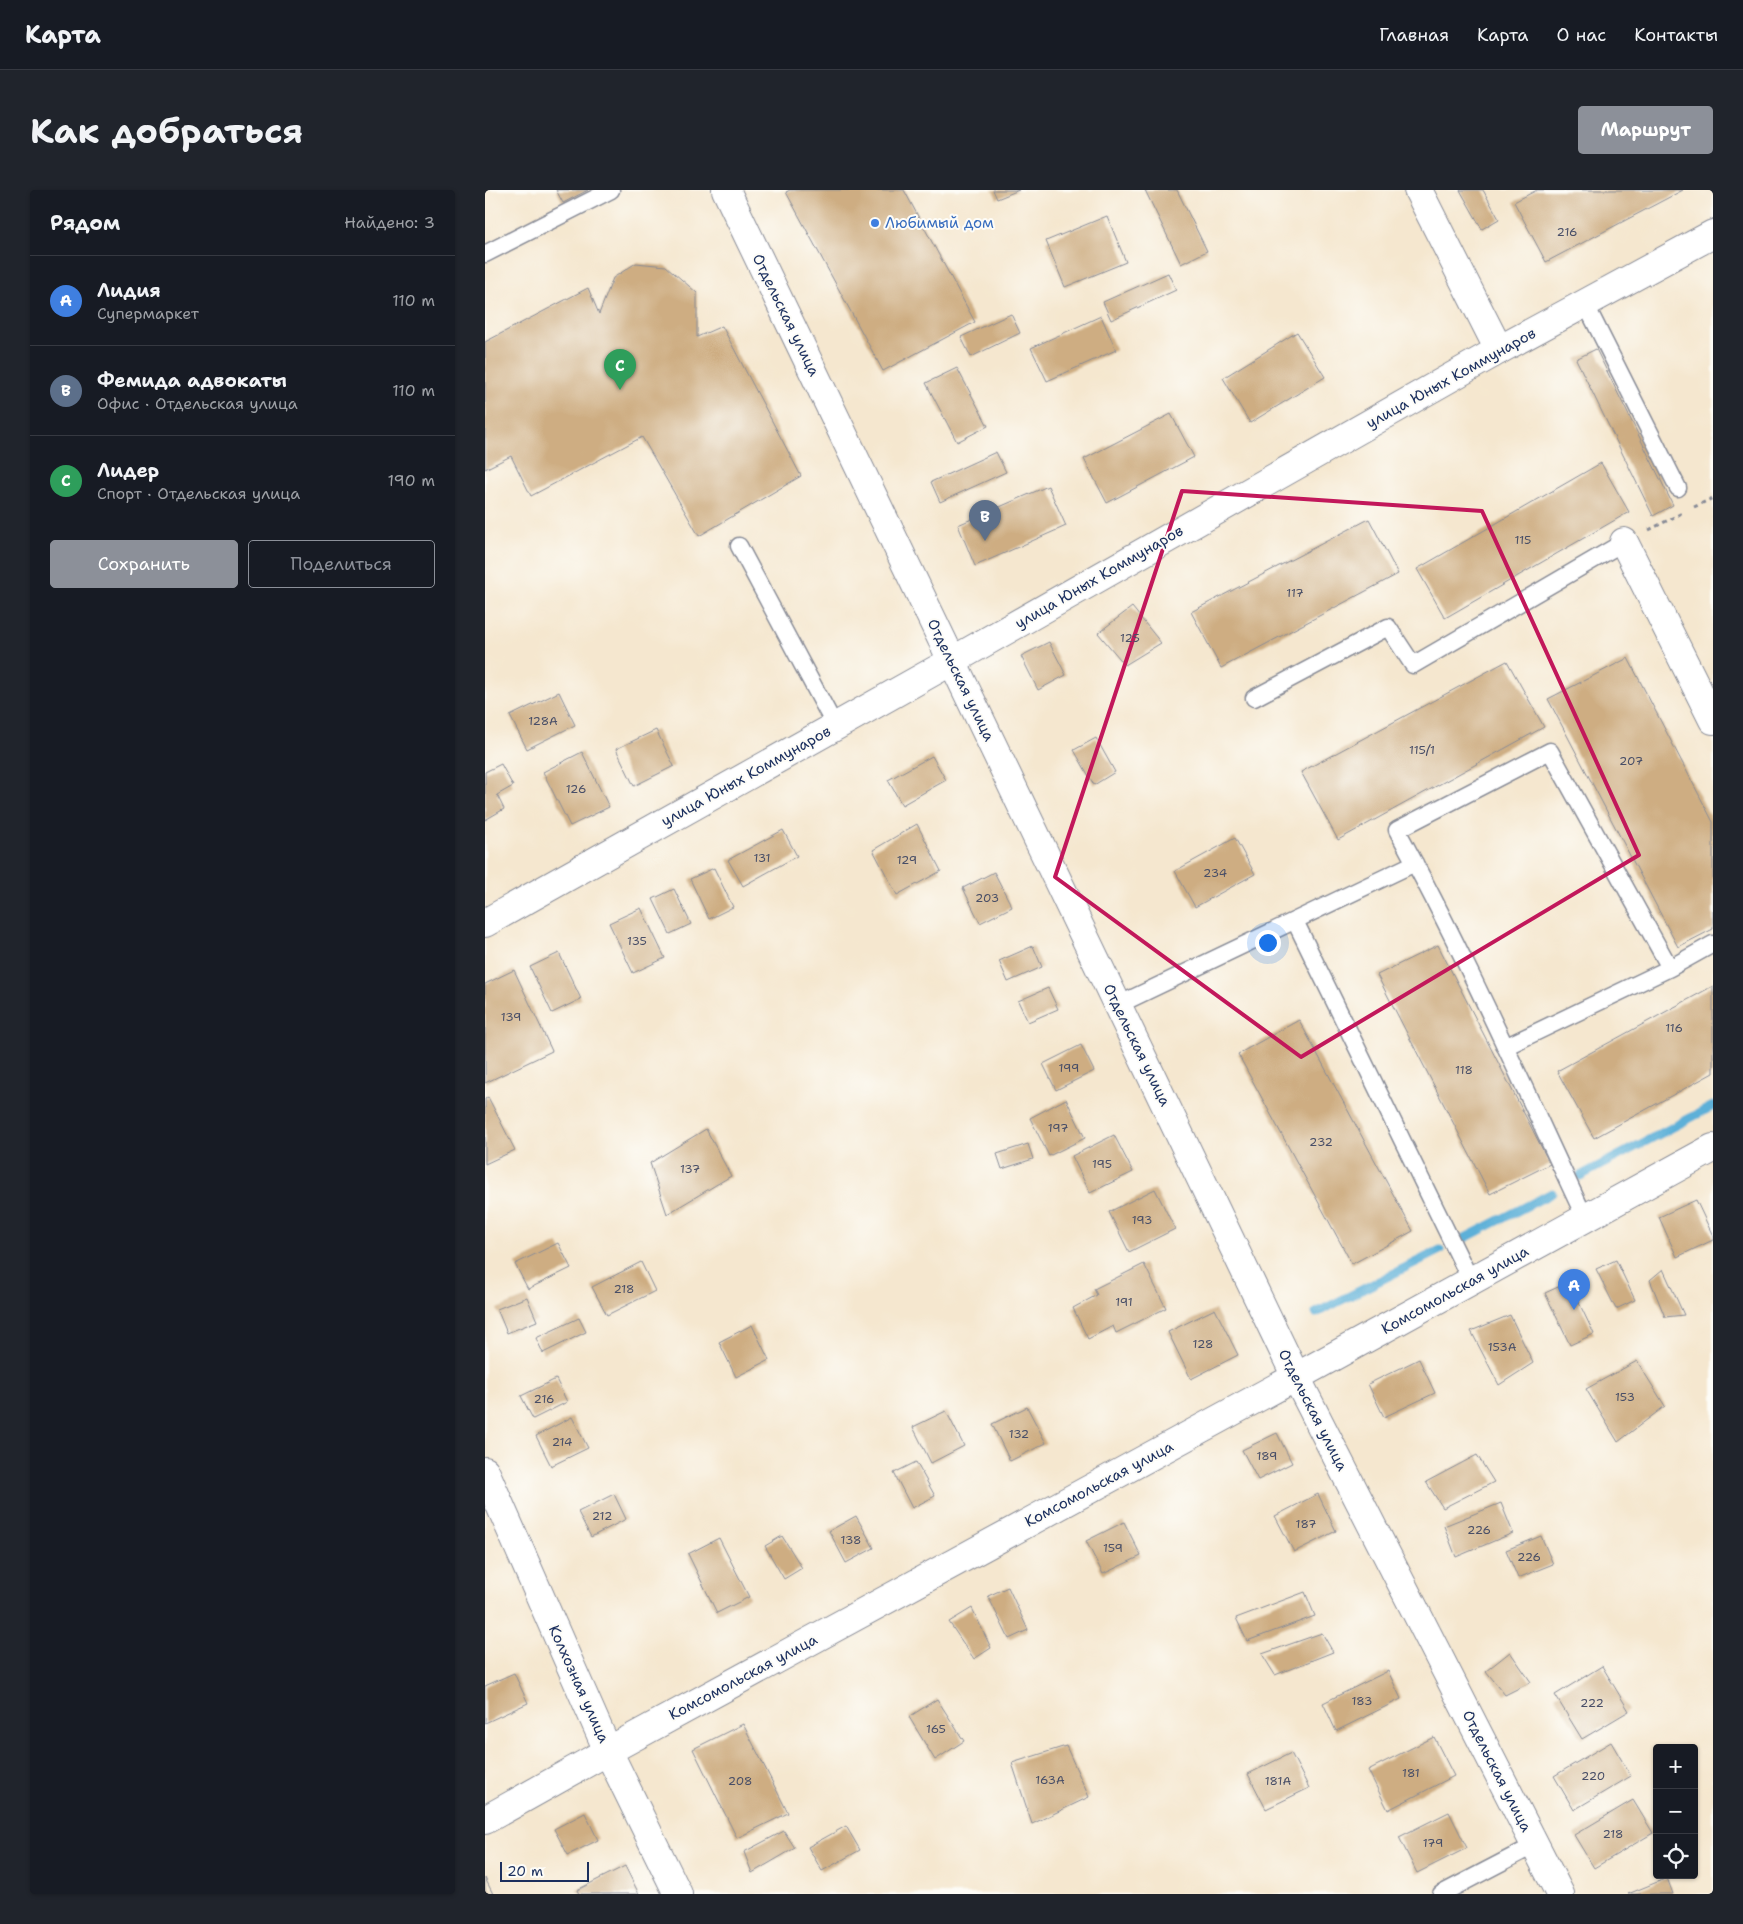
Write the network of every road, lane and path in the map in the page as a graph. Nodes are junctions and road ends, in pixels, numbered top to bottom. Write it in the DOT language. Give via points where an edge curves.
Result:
graph roads {
  1 [pos="611,190"];
  2 [pos="726,190"];
  3 [pos="1418,190"];
  4 [pos="1713,234"];
  5 [pos="485,254"];
  6 [pos="1585,304"];
  7 [pos="1499,350"];
  8 [pos="1678,488"];
  9 [pos="1713,498"];
  10 [pos="1624,542"];
  11 [pos="739,546"];
  12 [pos="952,661"];
  13 [pos="1254,698"];
  14 [pos="1713,720"];
  15 [pos="835,726"];
  16 [pos="1415,863"];
  17 [pos="1295,920"];
  18 [pos="485,923"];
  19 [pos="1713,944"];
  20 [pos="1670,968"];
  21 [pos="1118,1005"];
  22 [pos="1505,1047"];
  23 [pos="1713,1148"];
  24 [pos="1585,1218"];
  25 [pos="1471,1281"];
  26 [pos="1296,1377"];
  27 [pos="485,1471"];
  28 [pos="608,1751"];
  29 [pos="485,1820"];
  30 [pos="1535,1845"];
  31 [pos="678,1894"];
  32 [pos="1441,1894"];
  33 [pos="1560,1894"];
  1 -- 5 [label="lane"];
  2 -- 12 [label="street, Отдельская улица"];
  3 -- 7 [label="street"];
  4 -- 6 [label="street, улица Юных Коммунаров"];
  6 -- 7 [label="street, улица Юных Коммунаров"];
  6 -- 8 [label="lane"];
  7 -- 12 [label="street, улица Юных Коммунаров"];
  9 -- 10 [label="path"];
  10 -- 13 [label="lane" via="1413,665 1388,627"];
  10 -- 14 [label="street"];
  11 -- 15 [label="lane"];
  12 -- 15 [label="street, улица Юных Коммунаров"];
  12 -- 21 [label="street, Отдельская улица"];
  15 -- 18 [label="street, улица Юных Коммунаров"];
  16 -- 17 [label="lane"];
  16 -- 20 [label="lane" via="1397,830 1550,751"];
  16 -- 22 [label="lane"];
  17 -- 21 [label="lane"];
  17 -- 25 [label="lane"];
  19 -- 20 [label="lane"];
  20 -- 22 [label="lane"];
  21 -- 26 [label="street, Отдельская улица"];
  22 -- 24 [label="lane"];
  23 -- 24 [label="street, Комсомольская улица"];
  24 -- 25 [label="street, Комсомольская улица"];
  25 -- 26 [label="street, Комсомольская улица"];
  26 -- 28 [label="street, Комсомольская улица"];
  26 -- 30 [label="street, Отдельская улица"];
  27 -- 28 [label="street, Колхозная улица"];
  28 -- 29 [label="street, Комсомольская улица"];
  28 -- 31 [label="street, Колхозная улица"];
  30 -- 32 [label="lane"];
  30 -- 33 [label="street, Отдельская улица"];
}
